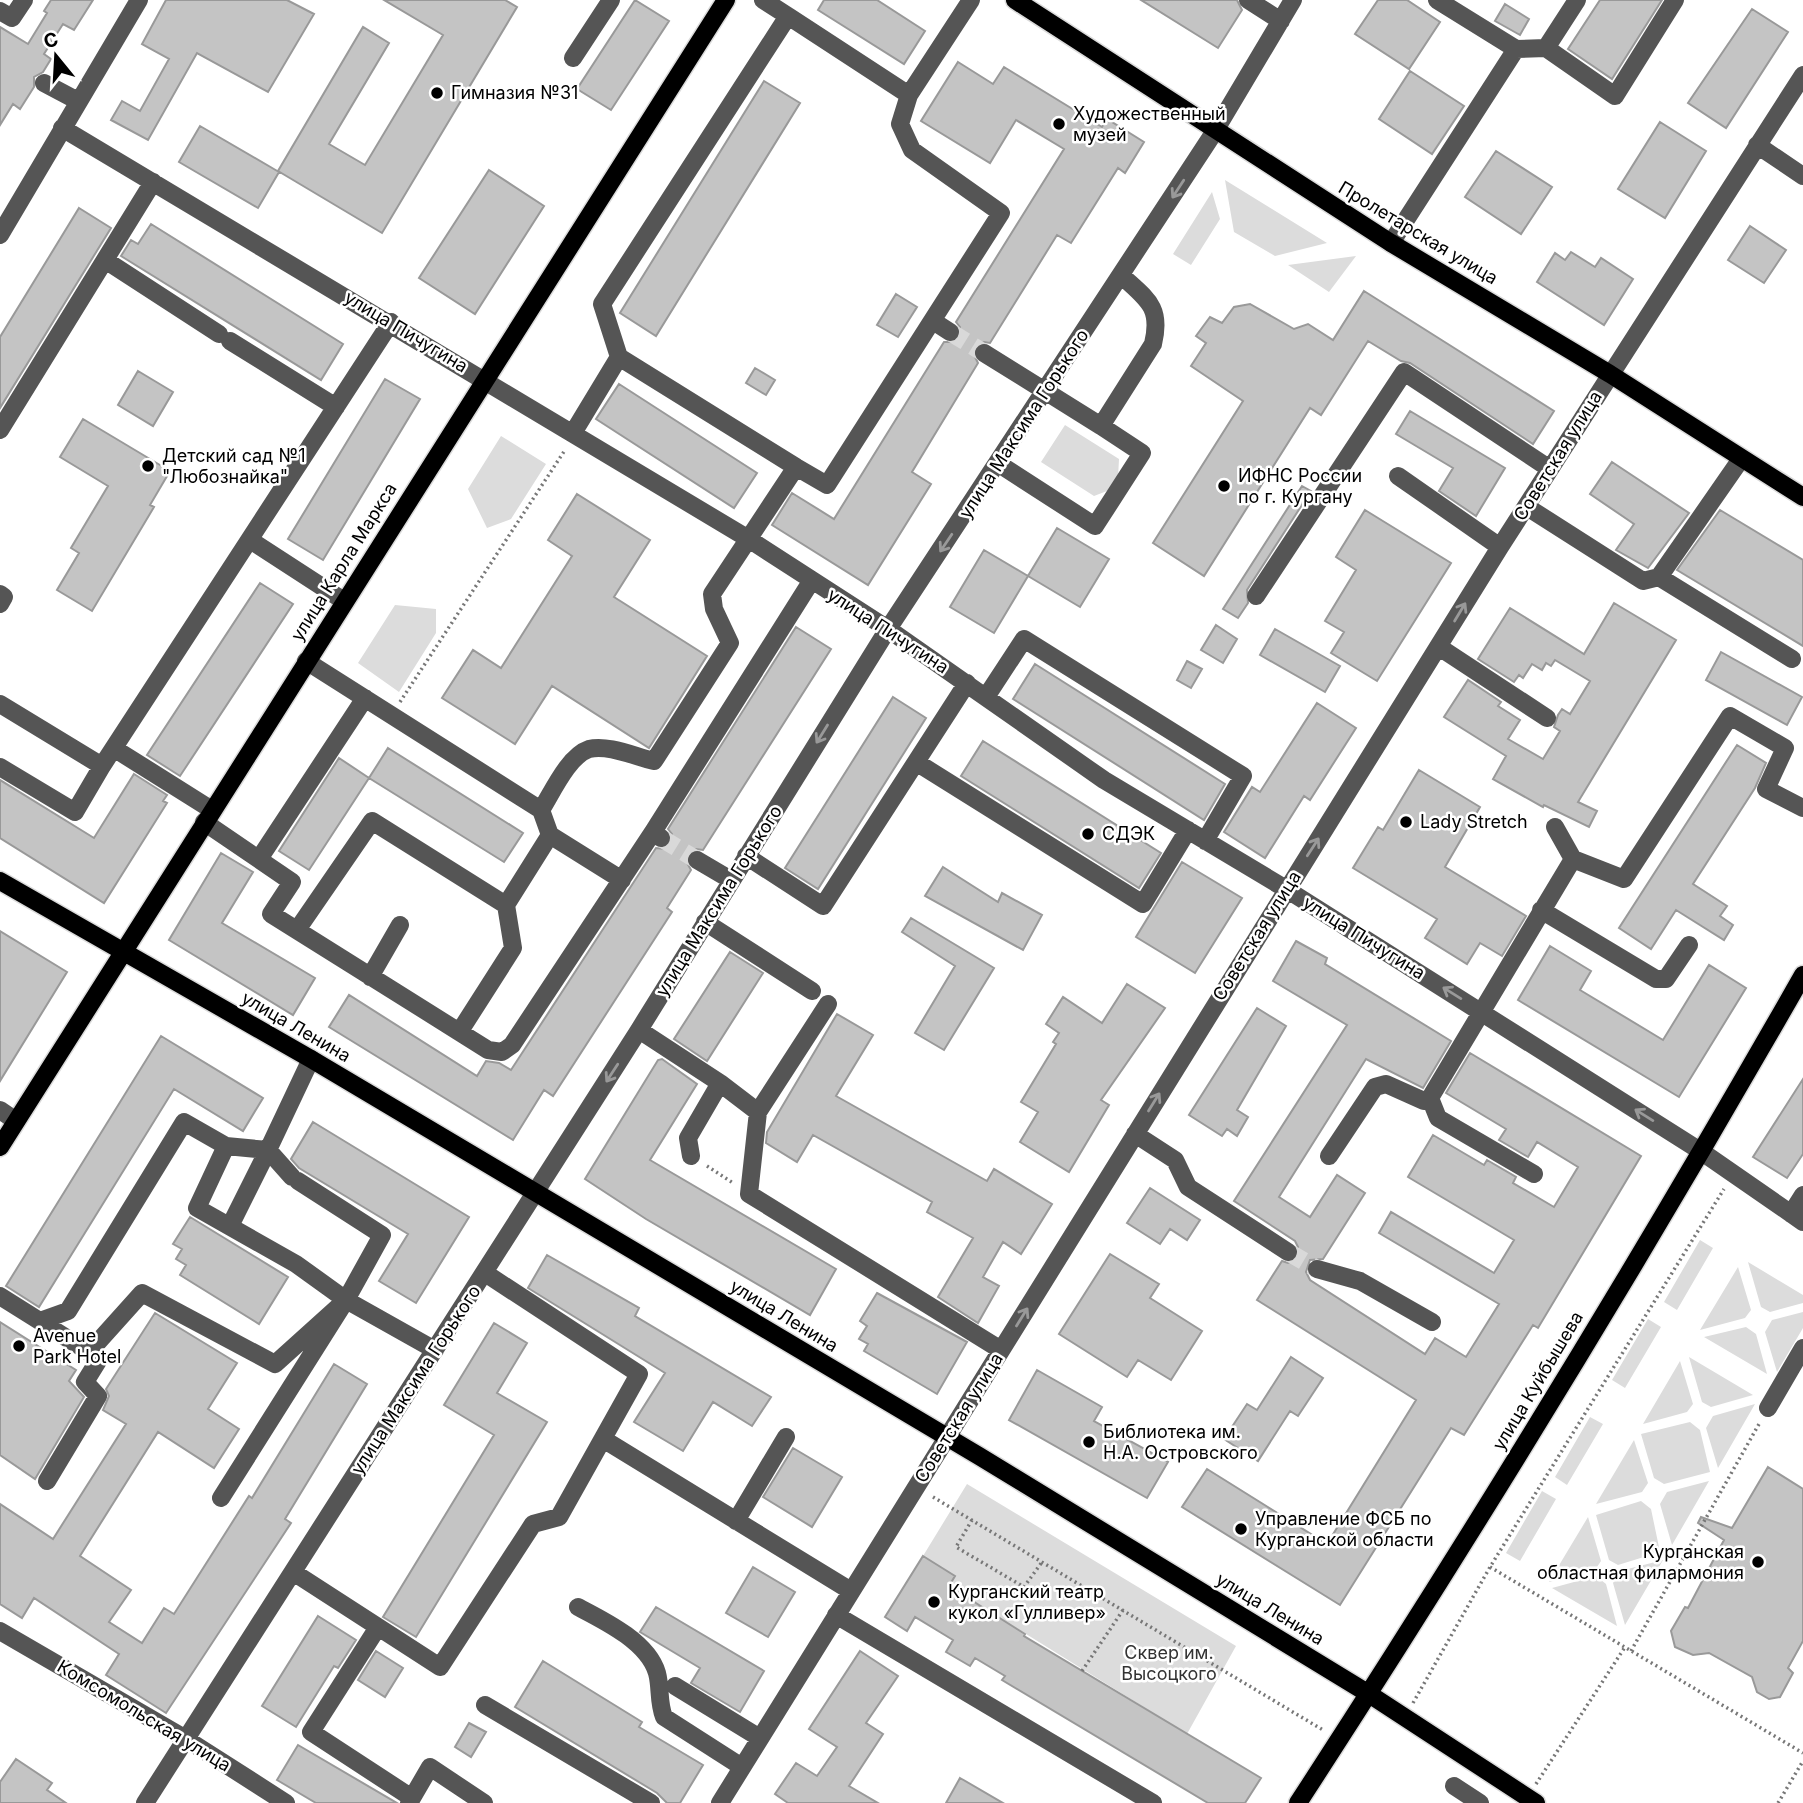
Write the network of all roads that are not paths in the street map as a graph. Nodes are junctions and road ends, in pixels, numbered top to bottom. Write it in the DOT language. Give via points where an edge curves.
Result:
graph roads {
  1 [pos="24,0"];
  2 [pos="139,0"];
  3 [pos="611,0"];
  4 [pos="726,0"];
  5 [pos="764,0"];
  6 [pos="971,0"];
  7 [pos="1015,0"];
  8 [pos="1248,0"];
  9 [pos="1293,0"];
  10 [pos="1437,0"];
  11 [pos="1577,0"];
  12 [pos="1675,0"];
  13 [pos="0,11"];
  14 [pos="788,16"];
  15 [pos="1281,21"];
  16 [pos="1516,48"];
  17 [pos="1546,48"];
  18 [pos="573,58"];
  19 [pos="1803,75"];
  20 [pos="44,83"];
  21 [pos="909,95"];
  22 [pos="78,101"];
  23 [pos="62,128"];
  24 [pos="1215,131"];
  25 [pos="1756,145"];
  26 [pos="1803,176"];
  27 [pos="153,182"];
  28 [pos="0,235"];
  29 [pos="1391,243"];
  30 [pos="105,260"];
  31 [pos="1122,276"];
  32 [pos="933,321"];
  33 [pos="391,322"];
  34 [pos="950,332"];
  35 [pos="984,354"];
  36 [pos="619,357"];
  37 [pos="1610,374"];
  38 [pos="485,379"];
  39 [pos="1047,391"];
  40 [pos="336,407"];
  41 [pos="1101,426"];
  42 [pos="0,430"];
  43 [pos="574,433"];
  44 [pos="1741,459"];
  45 [pos="999,464"];
  46 [pos="796,467"];
  47 [pos="1550,470"];
  48 [pos="1398,476"];
  49 [pos="1803,497"];
  50 [pos="1527,507"];
  51 [pos="747,538"];
  52 [pos="250,540"];
  53 [pos="1500,547"];
  54 [pos="1659,577"];
  55 [pos="812,580"];
  56 [pos="0,594"];
  57 [pos="1256,596"];
  58 [pos="344,601"];
  59 [pos="0,604"];
  60 [pos="888,629"];
  61 [pos="1439,647"];
  62 [pos="1792,659"];
  63 [pos="306,661"];
  64 [pos="967,683"];
  65 [pos="986,697"];
  66 [pos="365,698"];
  67 [pos="0,705"];
  68 [pos="1547,718"];
  69 [pos="115,749"];
  70 [pos="916,762"];
  71 [pos="102,766"];
  72 [pos="0,767"];
  73 [pos="1803,808"];
  74 [pos="541,810"];
  75 [pos="208,816"];
  76 [pos="1555,827"];
  77 [pos="1188,830"];
  78 [pos="550,835"];
  79 [pos="1206,841"];
  80 [pos="746,856"];
  81 [pos="259,859"];
  82 [pos="1573,859"];
  83 [pos="697,860"];
  84 [pos="622,880"];
  85 [pos="731,880"];
  86 [pos="0,881"];
  87 [pos="1286,888"];
  88 [pos="506,905"];
  89 [pos="1541,910"];
  90 [pos="705,922"];
  91 [pos="400,925"];
  92 [pos="297,930"];
  93 [pos="1689,945"];
  94 [pos="121,953"];
  95 [pos="1803,975"];
  96 [pos="370,977"];
  97 [pos="811,991"];
  98 [pos="828,1004"];
  99 [pos="1482,1012"];
  100 [pos="639,1030"];
  101 [pos="460,1031"];
  102 [pos="311,1059"];
  103 [pos="720,1083"];
  104 [pos="1430,1098"];
  105 [pos="0,1111"];
  106 [pos="758,1112"];
  107 [pos="16,1121"];
  108 [pos="1135,1134"];
  109 [pos="226,1146"];
  110 [pos="0,1147"];
  111 [pos="268,1150"];
  112 [pos="1702,1152"];
  113 [pos="691,1156"];
  114 [pos="1329,1156"];
  115 [pos="1534,1174"];
  116 [pos="535,1192"];
  117 [pos="1803,1195"];
  118 [pos="1797,1217"];
  119 [pos="230,1226"];
  120 [pos="1288,1252"];
  121 [pos="1317,1269"];
  122 [pos="485,1273"];
  123 [pos="0,1296"];
  124 [pos="346,1300"];
  125 [pos="40,1321"];
  126 [pos="1432,1322"];
  127 [pos="1803,1348"];
  128 [pos="435,1350"];
  129 [pos="1001,1350"];
  130 [pos="89,1352"];
  131 [pos="1768,1408"];
  132 [pos="786,1437"];
  133 [pos="947,1437"];
  134 [pos="603,1439"];
  135 [pos="47,1481"];
  136 [pos="221,1498"];
  137 [pos="736,1521"];
  138 [pos="293,1572"];
  139 [pos="851,1591"];
  140 [pos="579,1607"];
  141 [pos="836,1615"];
  142 [pos="378,1627"];
  143 [pos="0,1631"];
  144 [pos="675,1686"];
  145 [pos="1369,1694"];
  146 [pos="485,1705"];
  147 [pos="760,1738"];
  148 [pos="186,1739"];
  149 [pos="742,1767"];
  150 [pos="1454,1786"];
  151 [pos="410,1800"];
  152 [pos="1532,1800"];
  153 [pos="145,1803"];
  154 [pos="286,1803"];
  155 [pos="484,1803"];
  156 [pos="651,1803"];
  157 [pos="720,1803"];
  158 [pos="1153,1803"];
  159 [pos="1298,1803"];
  160 [pos="1480,1803"];
  1 -- 13 [label="street" via="12,18"];
  2 -- 22 [label="street"];
  3 -- 18 [label="street"];
  4 -- 38 [label="main road, улица Карла Маркса"];
  5 -- 14 [label="street"];
  6 -- 21 [label="street"];
  7 -- 24 [label="main road, Пролетарская улица"];
  8 -- 15 [label="street"];
  9 -- 15 [label="street, улица Максима Горького"];
  10 -- 16 [label="street"];
  11 -- 17 [label="street"];
  12 -- 17 [label="street" via="1615,96"];
  14 -- 21 [label="street"];
  14 -- 36 [label="street" via="602,304"];
  15 -- 24 [label="street, улица Максима Горького"];
  16 -- 17 [label="street"];
  16 -- 29 [label="street"];
  19 -- 25 [label="street, Советская улица"];
  20 -- 22 [label="street"];
  21 -- 32 [label="street" via="900,124 912,150 1001,214"];
  22 -- 23 [label="street"];
  23 -- 27 [label="street, улица Пичугина"];
  23 -- 28 [label="street"];
  24 -- 29 [label="main road, Пролетарская улица"];
  24 -- 31 [label="street, улица Максима Горького, one-way"];
  25 -- 26 [label="street"];
  25 -- 37 [label="street, Советская улица"];
  27 -- 30 [label="street"];
  27 -- 33 [label="street, улица Пичугина"];
  29 -- 37 [label="main road, Пролетарская улица"];
  30 -- 40 [label="street"];
  30 -- 42 [label="street"];
  31 -- 39 [label="street, улица Максима Горького"];
  31 -- 41 [label="street" via="1147,298 1156,313 1156,330 1153,344"];
  32 -- 34 [label="street"];
  32 -- 46 [label="street" via="827,485"];
  33 -- 38 [label="street, улица Пичугина"];
  33 -- 40 [label="street"];
  35 -- 39 [label="street"];
  36 -- 43 [label="street"];
  36 -- 46 [label="street"];
  37 -- 44 [label="main road, Пролетарская улица"];
  37 -- 47 [label="street, Советская улица"];
  38 -- 43 [label="street, улица Пичугина"];
  38 -- 58 [label="main road, улица Карла Маркса"];
  39 -- 41 [label="street"];
  39 -- 45 [label="street, улица Максима Горького"];
  40 -- 52 [label="street"];
  41 -- 45 [label="street" via="1142,453 1095,526"];
  43 -- 51 [label="street, улица Пичугина"];
  44 -- 49 [label="main road, Пролетарская улица"];
  44 -- 54 [label="street"];
  45 -- 60 [label="street, улица Максима Горького, one-way"];
  46 -- 51 [label="street"];
  47 -- 50 [label="street, Советская улица"];
  47 -- 57 [label="street" via="1404,372"];
  48 -- 53 [label="street"];
  50 -- 53 [label="street, Советская улица"];
  50 -- 54 [label="street" via="1643,581"];
  51 -- 55 [label="street, улица Пичугина"];
  51 -- 74 [label="street" via="712,594 730,643 654,761 588,750 573,762"];
  52 -- 58 [label="street"];
  52 -- 69 [label="street"];
  61 -- 53 [label="street, Советская улица, one-way"];
  54 -- 62 [label="street"];
  55 -- 60 [label="street, улица Пичугина"];
  55 -- 84 [label="street" via="657,835"];
  56 -- 59 [label="street" via="4,597"];
  58 -- 63 [label="main road, улица Карла Маркса"];
  60 -- 64 [label="street, улица Пичугина"];
  60 -- 80 [label="street, улица Максима Горького, one-way"];
  61 -- 68 [label="street"];
  87 -- 61 [label="street, Советская улица, one-way"];
  63 -- 66 [label="street"];
  63 -- 75 [label="main road, улица Карла Маркса"];
  64 -- 65 [label="street, улица Пичугина"];
  64 -- 70 [label="street"];
  65 -- 77 [label="street, улица Пичугина" via="1104,780"];
  65 -- 79 [label="street" via="1024,639 1243,776"];
  66 -- 74 [label="street"];
  66 -- 81 [label="street"];
  67 -- 71 [label="street"];
  69 -- 71 [label="street"];
  69 -- 75 [label="street"];
  70 -- 77 [label="street" via="1143,904"];
  70 -- 80 [label="street" via="823,906"];
  71 -- 72 [label="street" via="75,812"];
  73 -- 82 [label="street" via="1766,789 1785,748 1730,716 1624,879"];
  74 -- 78 [label="street"];
  75 -- 81 [label="street"];
  75 -- 94 [label="main road, улица Карла Маркса"];
  76 -- 82 [label="street"];
  77 -- 79 [label="street, улица Пичугина"];
  78 -- 84 [label="street"];
  78 -- 88 [label="street"];
  79 -- 87 [label="street, улица Пичугина"];
  80 -- 85 [label="street, улица Максима Горького"];
  81 -- 92 [label="street" via="292,882 271,914"];
  82 -- 89 [label="street"];
  83 -- 85 [label="street"];
  84 -- 101 [label="street" via="512,1045 502,1052 488,1050"];
  85 -- 90 [label="street, улица Максима Горького"];
  86 -- 94 [label="main road, улица Ленина"];
  99 -- 87 [label="street, улица Пичугина, one-way"];
  108 -- 87 [label="street, Советская улица, one-way"];
  88 -- 92 [label="street" via="372,821"];
  88 -- 101 [label="street" via="513,948"];
  89 -- 93 [label="street" via="1656,979 1666,979"];
  89 -- 99 [label="street"];
  90 -- 97 [label="street"];
  90 -- 100 [label="street, улица Максима Горького"];
  91 -- 96 [label="street"];
  92 -- 96 [label="street"];
  94 -- 102 [label="main road, улица Ленина"];
  94 -- 107 [label="main road, улица Карла Маркса"];
  95 -- 112 [label="main road, улица Куйбышева"];
  96 -- 101 [label="street"];
  98 -- 106 [label="street"];
  99 -- 104 [label="street"];
  112 -- 99 [label="street, улица Пичугина, one-way"];
  100 -- 103 [label="street"];
  100 -- 116 [label="street, улица Максима Горького, one-way"];
  102 -- 111 [label="street"];
  102 -- 116 [label="main road, улица Ленина"];
  103 -- 106 [label="street"];
  103 -- 113 [label="street" via="688,1138"];
  104 -- 114 [label="street" via="1424,1101 1387,1084 1375,1087"];
  104 -- 115 [label="street" via="1438,1118"];
  105 -- 107 [label="street"];
  106 -- 129 [label="street" via="749,1194"];
  107 -- 110 [label="main road, улица Карла Маркса"];
  108 -- 120 [label="street" via="1175,1160 1188,1187"];
  129 -- 108 [label="street, Советская улица, one-way"];
  109 -- 111 [label="street"];
  109 -- 119 [label="street" via="197,1208"];
  109 -- 125 [label="street" via="184,1122 68,1311"];
  111 -- 119 [label="street"];
  111 -- 124 [label="street" via="295,1179 382,1235"];
  112 -- 118 [label="street, улица Пичугина"];
  112 -- 145 [label="main road, улица Куйбышева"];
  116 -- 122 [label="street, улица Максима Горького"];
  116 -- 133 [label="main road, улица Ленина"];
  117 -- 118 [label="street"];
  119 -- 124 [label="street"];
  121 -- 126 [label="street" via="1360,1281"];
  122 -- 128 [label="street, улица Максима Горького"];
  122 -- 134 [label="street" via="639,1374"];
  123 -- 125 [label="street"];
  124 -- 128 [label="street"];
  124 -- 130 [label="street" via="275,1364 142,1293"];
  124 -- 136 [label="street"];
  125 -- 130 [label="street"];
  127 -- 131 [label="street"];
  128 -- 138 [label="street, улица Максима Горького"];
  129 -- 133 [label="street, Советская улица"];
  130 -- 135 [label="street" via="98,1361 85,1382 99,1396"];
  132 -- 137 [label="street"];
  133 -- 139 [label="street, Советская улица"];
  133 -- 145 [label="main road, улица Ленина"];
  134 -- 137 [label="street"];
  134 -- 142 [label="street" via="559,1517 533,1524 440,1667"];
  137 -- 139 [label="street"];
  138 -- 142 [label="street"];
  138 -- 148 [label="street, улица Максима Горького"];
  139 -- 141 [label="street, Советская улица"];
  140 -- 149 [label="street" via="627,1633 656,1670 664,1717"];
  141 -- 147 [label="street, Советская улица"];
  141 -- 158 [label="street"];
  142 -- 151 [label="street" via="311,1732"];
  143 -- 148 [label="street, Комсомольская улица"];
  144 -- 147 [label="street"];
  145 -- 152 [label="main road, улица Ленина"];
  145 -- 159 [label="main road, улица Куйбышева"];
  146 -- 156 [label="street"];
  147 -- 149 [label="street, Советская улица"];
  148 -- 153 [label="street, улица Максима Горького"];
  148 -- 154 [label="street, Комсомольская улица"];
  149 -- 157 [label="street, Советская улица"];
  150 -- 160 [label="street"];
  151 -- 155 [label="street" via="430,1767"];
}
